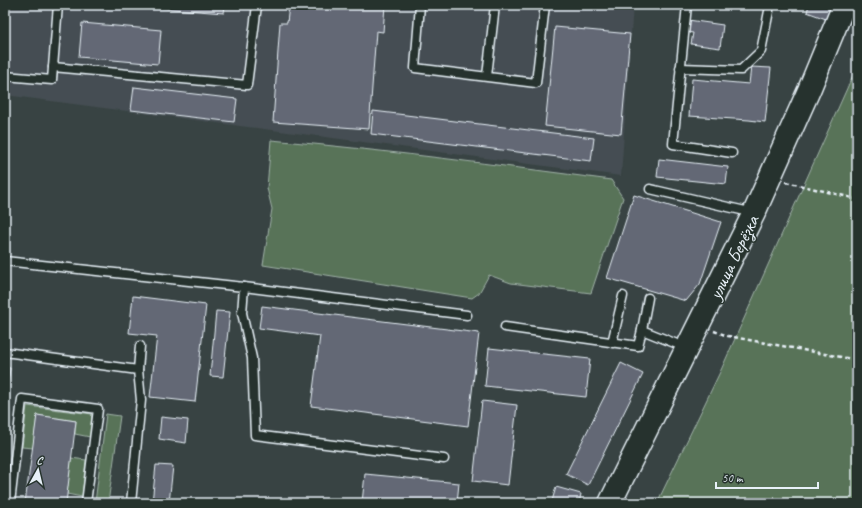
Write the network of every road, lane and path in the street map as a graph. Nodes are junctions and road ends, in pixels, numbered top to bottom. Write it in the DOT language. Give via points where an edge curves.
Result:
graph roads {
  1 [pos="58,5"];
  2 [pos="257,5"];
  3 [pos="420,5"];
  4 [pos="495,5"];
  5 [pos="544,5"];
  6 [pos="686,5"];
  7 [pos="844,5"];
  8 [pos="769,11"];
  9 [pos="53,67"];
  10 [pos="680,68"];
  11 [pos="5,76"];
  12 [pos="487,76"];
  13 [pos="732,153"];
  14 [pos="770,178"];
  15 [pos="650,189"];
  16 [pos="857,199"];
  17 [pos="754,213"];
  18 [pos="5,261"];
  19 [pos="244,287"];
  20 [pos="623,296"];
  21 [pos="648,298"];
  22 [pos="467,315"];
  23 [pos="698,326"];
  24 [pos="505,327"];
  25 [pos="642,330"];
  26 [pos="612,343"];
  27 [pos="140,346"];
  28 [pos="687,348"];
  29 [pos="5,352"];
  30 [pos="857,360"];
  31 [pos="138,370"];
  32 [pos="444,459"];
  33 [pos="10,503"];
  34 [pos="86,503"];
  35 [pos="131,503"];
  36 [pos="610,503"];
  1 -- 9 [label="lane"];
  2 -- 9 [label="lane" via="247,86"];
  3 -- 12 [label="lane" via="415,68"];
  4 -- 12 [label="lane"];
  5 -- 12 [label="lane" via="536,82"];
  6 -- 10 [label="lane"];
  7 -- 14 [label="main road, улица Берёзка"];
  8 -- 10 [label="lane" via="760,51 741,70"];
  9 -- 11 [label="lane" via="52,80"];
  10 -- 13 [label="lane" via="673,144"];
  14 -- 16 [label="path"];
  14 -- 17 [label="main road, улица Берёзка"];
  15 -- 17 [label="lane"];
  17 -- 23 [label="main road, улица Берёзка"];
  18 -- 19 [label="lane"];
  19 -- 22 [label="lane"];
  19 -- 32 [label="lane" via="242,312 252,358 255,435"];
  20 -- 26 [label="lane"];
  21 -- 25 [label="lane"];
  23 -- 28 [label="main road, улица Берёзка"];
  23 -- 30 [label="path" via="728,336"];
  24 -- 26 [label="lane"];
  25 -- 26 [label="lane" via="638,346"];
  25 -- 28 [label="lane"];
  27 -- 31 [label="lane"];
  28 -- 36 [label="main road, улица Берёзка"];
  29 -- 31 [label="lane"];
  31 -- 35 [label="lane" via="141,400"];
  33 -- 34 [label="lane" via="22,399 98,409"];
}
